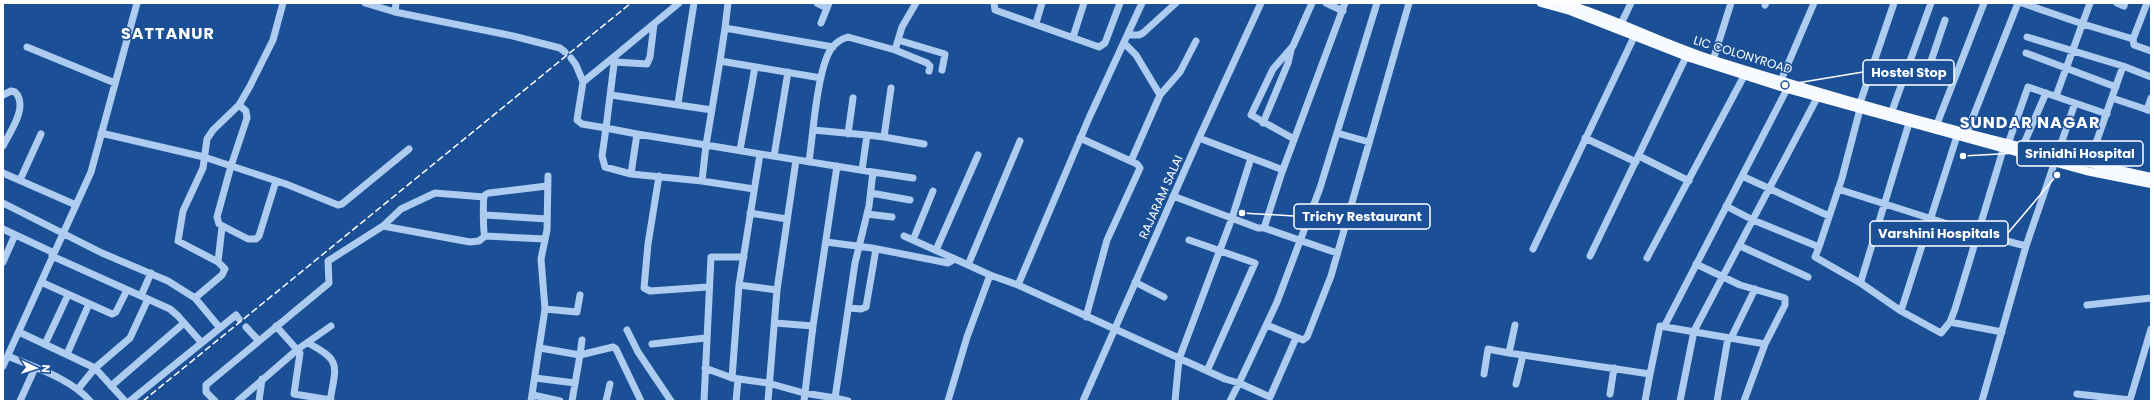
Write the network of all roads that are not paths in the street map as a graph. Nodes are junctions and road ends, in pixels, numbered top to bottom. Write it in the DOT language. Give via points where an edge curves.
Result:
graph roads {
  1 [pos="137,3"];
  2 [pos="283,3"];
  3 [pos="365,3"];
  4 [pos="396,3"];
  5 [pos="679,3"];
  6 [pos="694,3"];
  7 [pos="728,3"];
  8 [pos="817,3"];
  9 [pos="916,3"];
  10 [pos="994,3"];
  11 [pos="1042,3"];
  12 [pos="1084,3"];
  13 [pos="1120,3"];
  14 [pos="1142,3"];
  15 [pos="1176,3"];
  16 [pos="1261,3"];
  17 [pos="1312,3"];
  18 [pos="1326,3"];
  19 [pos="1346,3"];
  20 [pos="1377,3"];
  21 [pos="1409,3"];
  22 [pos="1541,3"];
  23 [pos="1631,3"];
  24 [pos="1731,3"];
  25 [pos="1814,3"];
  26 [pos="1894,3"];
  27 [pos="1931,3"];
  28 [pos="1984,3"];
  29 [pos="2018,3"];
  30 [pos="2022,3"];
  31 [pos="2090,3"];
  32 [pos="2117,3"];
  33 [pos="2126,3"];
  34 [pos="2147,3"];
  35 [pos="828,6"];
  36 [pos="1569,7"];
  37 [pos="1343,11"];
  38 [pos="395,12"];
  39 [pos="1945,20"];
  40 [pos="821,23"];
  41 [pos="1036,23"];
  42 [pos="654,24"];
  43 [pos="2082,24"];
  44 [pos="725,28"];
  45 [pos="1620,28"];
  46 [pos="1128,35"];
  47 [pos="1072,37"];
  48 [pos="1634,37"];
  49 [pos="2027,37"];
  50 [pos="2133,39"];
  51 [pos="898,40"];
  52 [pos="1196,41"];
  53 [pos="1124,43"];
  54 [pos="28,47"];
  55 [pos="833,47"];
  56 [pos="894,50"];
  57 [pos="1291,50"];
  58 [pos="2151,51"];
  59 [pos="2072,52"];
  60 [pos="2026,53"];
  61 [pos="1689,56"];
  62 [pos="615,59"];
  63 [pos="1713,60"];
  64 [pos="720,61"];
  65 [pos="2123,66"];
  66 [pos="755,67"];
  67 [pos="2066,68"];
  68 [pos="942,70"];
  69 [pos="788,72"];
  70 [pos="929,72"];
  71 [pos="1744,76"];
  72 [pos="2151,77"];
  73 [pos="821,78"];
  74 [pos="583,82"];
  75 [pos="1952,82"];
  76 [pos="115,83"];
  77 [pos="1782,85"];
  78 [pos="2116,87"];
  79 [pos="891,88"];
  80 [pos="2046,93"];
  81 [pos="3,95"];
  82 [pos="611,95"];
  83 [pos="1160,95"];
  84 [pos="2056,96"];
  85 [pos="853,98"];
  86 [pos="1817,98"];
  87 [pos="2112,98"];
  88 [pos="2151,98"];
  89 [pos="2075,103"];
  90 [pos="239,104"];
  91 [pos="678,104"];
  92 [pos="1860,106"];
  93 [pos="712,110"];
  94 [pos="1892,111"];
  95 [pos="2149,111"];
  96 [pos="2107,114"];
  97 [pos="1904,119"];
  98 [pos="1263,123"];
  99 [pos="1937,124"];
  100 [pos="606,128"];
  101 [pos="814,130"];
  102 [pos="1967,132"];
  103 [pos="101,133"];
  104 [pos="1337,133"];
  105 [pos="41,134"];
  106 [pos="637,134"];
  107 [pos="848,134"];
  108 [pos="867,135"];
  109 [pos="1958,136"];
  110 [pos="884,138"];
  111 [pos="1080,138"];
  112 [pos="1199,138"];
  113 [pos="1585,138"];
  114 [pos="1294,139"];
  115 [pos="1020,141"];
  116 [pos="1369,142"];
  117 [pos="706,144"];
  118 [pos="924,144"];
  119 [pos="3,146"];
  120 [pos="2006,147"];
  121 [pos="2022,148"];
  122 [pos="409,149"];
  123 [pos="740,150"];
  124 [pos="760,154"];
  125 [pos="978,155"];
  126 [pos="774,156"];
  127 [pos="204,157"];
  128 [pos="1251,158"];
  129 [pos="1637,159"];
  130 [pos="2055,159"];
  131 [pos="796,160"];
  132 [pos="1131,161"];
  133 [pos="809,162"];
  134 [pos="2089,163"];
  135 [pos="231,166"];
  136 [pos="837,166"];
  137 [pos="862,170"];
  138 [pos="1283,170"];
  139 [pos="873,172"];
  140 [pos="3,173"];
  141 [pos="631,174"];
  142 [pos="548,176"];
  143 [pos="659,176"];
  144 [pos="1742,176"];
  145 [pos="2151,177"];
  146 [pos="913,178"];
  147 [pos="20,180"];
  148 [pos="276,181"];
  149 [pos="702,181"];
  150 [pos="1689,181"];
  151 [pos="2151,184"];
  152 [pos="547,186"];
  153 [pos="1770,188"];
  154 [pos="754,189"];
  155 [pos="1838,189"];
  156 [pos="933,191"];
  157 [pos="871,193"];
  158 [pos="1173,196"];
  159 [pos="484,197"];
  160 [pos="910,200"];
  161 [pos="3,203"];
  162 [pos="1884,204"];
  163 [pos="76,205"];
  164 [pos="1726,206"];
  165 [pos="750,213"];
  166 [pos="867,214"];
  167 [pos="485,215"];
  168 [pos="1829,216"];
  169 [pos="892,217"];
  170 [pos="1232,218"];
  171 [pos="1931,218"];
  172 [pos="547,219"];
  173 [pos="787,219"];
  174 [pos="1753,220"];
  175 [pos="383,226"];
  176 [pos="222,227"];
  177 [pos="1264,228"];
  178 [pos="3,229"];
  179 [pos="62,232"];
  180 [pos="1979,234"];
  181 [pos="15,235"];
  182 [pos="485,236"];
  183 [pos="904,236"];
  184 [pos="545,239"];
  185 [pos="913,240"];
  186 [pos="1189,240"];
  187 [pos="1301,240"];
  188 [pos="826,242"];
  189 [pos="860,246"];
  190 [pos="1740,246"];
  191 [pos="2026,246"];
  192 [pos="1819,247"];
  193 [pos="876,249"];
  194 [pos="1533,249"];
  195 [pos="936,250"];
  196 [pos="1220,250"];
  197 [pos="1338,253"];
  198 [pos="53,255"];
  199 [pos="1590,256"];
  200 [pos="744,257"];
  201 [pos="1647,258"];
  202 [pos="955,259"];
  203 [pos="3,262"];
  204 [pos="218,262"];
  205 [pos="1696,264"];
  206 [pos="968,265"];
  207 [pos="151,273"];
  208 [pos="990,275"];
  209 [pos="1724,277"];
  210 [pos="1808,277"];
  211 [pos="41,282"];
  212 [pos="1134,282"];
  213 [pos="1862,284"];
  214 [pos="739,285"];
  215 [pos="1018,285"];
  216 [pos="708,287"];
  217 [pos="1755,289"];
  218 [pos="127,290"];
  219 [pos="777,290"];
  220 [pos="68,295"];
  221 [pos="580,296"];
  222 [pos="1164,297"];
  223 [pos="145,298"];
  224 [pos="195,298"];
  225 [pos="2151,298"];
  226 [pos="89,304"];
  227 [pos="2087,305"];
  228 [pos="849,308"];
  229 [pos="545,310"];
  230 [pos="1901,311"];
  231 [pos="1086,317"];
  232 [pos="239,319"];
  233 [pos="1950,322"];
  234 [pos="184,323"];
  235 [pos="775,323"];
  236 [pos="1266,325"];
  237 [pos="1515,325"];
  238 [pos="1665,325"];
  239 [pos="276,326"];
  240 [pos="330,326"];
  241 [pos="813,326"];
  242 [pos="246,327"];
  243 [pos="220,328"];
  244 [pos="2151,329"];
  245 [pos="627,330"];
  246 [pos="1114,330"];
  247 [pos="1694,331"];
  248 [pos="18,332"];
  249 [pos="2002,332"];
  250 [pos="705,338"];
  251 [pos="1296,338"];
  252 [pos="1729,338"];
  253 [pos="582,340"];
  254 [pos="259,341"];
  255 [pos="201,342"];
  256 [pos="308,343"];
  257 [pos="45,344"];
  258 [pos="652,344"];
  259 [pos="1765,344"];
  260 [pos="3,346"];
  261 [pos="540,348"];
  262 [pos="298,350"];
  263 [pos="9,353"];
  264 [pos="1509,353"];
  265 [pos="67,354"];
  266 [pos="580,355"];
  267 [pos="1522,355"];
  268 [pos="1178,359"];
  269 [pos="3,366"];
  270 [pos="35,368"];
  271 [pos="95,368"];
  272 [pos="705,368"];
  273 [pos="1614,368"];
  274 [pos="1207,371"];
  275 [pos="1484,374"];
  276 [pos="1650,374"];
  277 [pos="535,378"];
  278 [pos="262,379"];
  279 [pos="735,379"];
  280 [pos="575,383"];
  281 [pos="768,383"];
  282 [pos="1239,383"];
  283 [pos="610,384"];
  284 [pos="1516,384"];
  285 [pos="111,386"];
  286 [pos="78,389"];
  287 [pos="804,393"];
  288 [pos="1610,394"];
  289 [pos="2077,394"];
  290 [pos="294,398"];
  291 [pos="532,398"];
  292 [pos="835,398"];
  293 [pos="1269,399"];
  294 [pos="212,400"];
  295 [pos="330,400"];
  296 [pos="20,401"];
  297 [pos="90,401"];
  298 [pos="125,401"];
  299 [pos="130,401"];
  300 [pos="238,401"];
  301 [pos="259,401"];
  302 [pos="560,401"];
  303 [pos="572,401"];
  304 [pos="606,401"];
  305 [pos="641,401"];
  306 [pos="671,401"];
  307 [pos="704,401"];
  308 [pos="736,401"];
  309 [pos="768,401"];
  310 [pos="804,401"];
  311 [pos="848,401"];
  312 [pos="948,401"];
  313 [pos="1083,401"];
  314 [pos="1175,401"];
  315 [pos="1230,401"];
  316 [pos="1645,401"];
  317 [pos="1680,401"];
  318 [pos="1717,401"];
  319 [pos="1744,401"];
  320 [pos="1982,401"];
  1 -- 76 [label="street"];
  2 -- 90 [label="street" via="270,47"];
  3 -- 38 [label="street"];
  4 -- 38 [label="street"];
  5 -- 42 [label="street"];
  6 -- 91 [label="street"];
  7 -- 44 [label="street"];
  8 -- 35 [label="street"];
  9 -- 51 [label="street" via="902,27"];
  10 -- 41 [label="street" via="995,10"];
  11 -- 41 [label="street"];
  12 -- 47 [label="street"];
  13 -- 47 [label="street" via="1104,46 1099,47"];
  14 -- 46 [label="street"];
  15 -- 46 [label="street" via="1143,33"];
  16 -- 112 [label="street, RAJARAM SALAI"];
  17 -- 57 [label="street"];
  18 -- 37 [label="street"];
  19 -- 37 [label="street"];
  20 -- 104 [label="street"];
  21 -- 116 [label="street"];
  22 -- 36 [label="main road, LIC COLONYROAD"];
  23 -- 45 [label="street"];
  24 -- 63 [label="street"];
  25 -- 77 [label="street"];
  26 -- 92 [label="street"];
  27 -- 94 [label="street"];
  28 -- 75 [label="street"];
  29 -- 102 [label="street"];
  30 -- 43 [label="street"];
  31 -- 43 [label="street"];
  32 -- 33 [label="street" via="2124,6"];
  34 -- 50 [label="street"];
  35 -- 40 [label="street"];
  36 -- 45 [label="main road, LIC COLONYROAD"];
  37 -- 114 [label="street"];
  38 -- 74 [label="street" via="560,48 576,65"];
  39 -- 75 [label="street" via="1928,70"];
  41 -- 47 [label="street"];
  42 -- 62 [label="street"];
  42 -- 62 [label="street" via="647,64"];
  43 -- 50 [label="street"];
  43 -- 59 [label="street"];
  44 -- 55 [label="street"];
  44 -- 64 [label="street"];
  45 -- 48 [label="main road"];
  45 -- 61 [label="main road, LIC COLONYROAD"];
  46 -- 53 [label="street"];
  48 -- 61 [label="main road"];
  48 -- 113 [label="street"];
  49 -- 59 [label="street"];
  50 -- 58 [label="street" via="2134,45"];
  51 -- 56 [label="street"];
  51 -- 68 [label="street" via="945,54"];
  52 -- 83 [label="street" via="1180,72"];
  53 -- 83 [label="street" via="1136,55"];
  53 -- 111 [label="street"];
  54 -- 76 [label="street"];
  55 -- 56 [label="street" via="841,39 848,37"];
  55 -- 73 [label="street"];
  56 -- 70 [label="street" via="927,63 930,66"];
  57 -- 98 [label="street"];
  57 -- 98 [label="street" via="1273,69 1252,112 1252,118"];
  59 -- 65 [label="street"];
  59 -- 67 [label="street"];
  60 -- 67 [label="street"];
  61 -- 63 [label="main road, LIC COLONYROAD"];
  61 -- 71 [label="main road"];
  61 -- 129 [label="street"];
  62 -- 74 [label="street"];
  62 -- 82 [label="street"];
  63 -- 77 [label="main road, LIC COLONYROAD"];
  64 -- 66 [label="street"];
  64 -- 93 [label="street"];
  65 -- 72 [label="street"];
  65 -- 78 [label="street"];
  66 -- 69 [label="street"];
  66 -- 123 [label="street"];
  67 -- 78 [label="street"];
  67 -- 84 [label="street"];
  69 -- 73 [label="street"];
  69 -- 126 [label="street"];
  71 -- 77 [label="main road"];
  71 -- 150 [label="street"];
  73 -- 101 [label="street"];
  74 -- 100 [label="street" via="577,120 582,124"];
  75 -- 99 [label="street"];
  76 -- 103 [label="street"];
  77 -- 86 [label="main road, LIC COLONYROAD"];
  77 -- 92 [label="main road, LIC COLONYROAD"];
  77 -- 144 [label="street"];
  78 -- 87 [label="street"];
  79 -- 110 [label="street"];
  80 -- 84 [label="street"];
  80 -- 120 [label="street" via="2028,87"];
  80 -- 121 [label="street"];
  81 -- 119 [label="street" via="15,92 21,102"];
  82 -- 91 [label="street"];
  82 -- 100 [label="street"];
  83 -- 132 [label="street"];
  84 -- 89 [label="street"];
  85 -- 107 [label="street"];
  86 -- 92 [label="main road, LIC COLONYROAD"];
  86 -- 153 [label="street"];
  87 -- 95 [label="street"];
  87 -- 96 [label="street"];
  88 -- 95 [label="street"];
  89 -- 96 [label="street"];
  89 -- 130 [label="street"];
  90 -- 127 [label="street" via="209,135"];
  90 -- 135 [label="street" via="246,111 247,118"];
  91 -- 93 [label="street"];
  92 -- 94 [label="main road, LIC COLONYROAD"];
  92 -- 97 [label="main road, LIC COLONYROAD"];
  92 -- 155 [label="street"];
  93 -- 117 [label="street"];
  94 -- 97 [label="main road, LIC COLONYROAD"];
  96 -- 134 [label="street"];
  97 -- 99 [label="main road, LIC COLONYROAD"];
  97 -- 109 [label="main road, LIC COLONYROAD"];
  97 -- 162 [label="street"];
  98 -- 114 [label="street"];
  99 -- 102 [label="main road, LIC COLONYROAD"];
  100 -- 106 [label="street"];
  100 -- 141 [label="street" via="602,156 605,167"];
  101 -- 107 [label="street"];
  101 -- 133 [label="street"];
  102 -- 120 [label="main road, LIC COLONYROAD"];
  103 -- 127 [label="street"];
  103 -- 163 [label="street" via="91,172"];
  104 -- 116 [label="street"];
  104 -- 187 [label="street"];
  105 -- 147 [label="street"];
  106 -- 117 [label="street"];
  106 -- 141 [label="street"];
  107 -- 108 [label="street"];
  108 -- 110 [label="street"];
  108 -- 137 [label="street"];
  109 -- 120 [label="main road, LIC COLONYROAD"];
  109 -- 171 [label="street"];
  110 -- 118 [label="street"];
  111 -- 132 [label="street"];
  111 -- 215 [label="street"];
  112 -- 128 [label="street"];
  112 -- 158 [label="street, RAJARAM SALAI"];
  113 -- 129 [label="street"];
  113 -- 194 [label="street"];
  114 -- 138 [label="street"];
  115 -- 206 [label="street"];
  116 -- 197 [label="street"];
  117 -- 123 [label="street"];
  117 -- 149 [label="street"];
  120 -- 121 [label="main road, LIC COLONYROAD"];
  120 -- 130 [label="main road, LIC COLONYROAD"];
  120 -- 180 [label="street"];
  121 -- 130 [label="main road, LIC COLONYROAD"];
  122 -- 148 [label="street" via="342,204 333,203"];
  123 -- 124 [label="street"];
  124 -- 126 [label="street"];
  124 -- 154 [label="street"];
  125 -- 195 [label="street"];
  126 -- 131 [label="street"];
  127 -- 135 [label="street"];
  127 -- 204 [label="street" via="203,168 183,212 178,240"];
  128 -- 138 [label="street"];
  128 -- 170 [label="street"];
  129 -- 150 [label="street"];
  129 -- 199 [label="street"];
  130 -- 134 [label="main road, LIC COLONYROAD"];
  130 -- 151 [label="main road, LIC COLONYROAD" via="2086,171"];
  130 -- 191 [label="street"];
  131 -- 133 [label="street"];
  131 -- 173 [label="street"];
  132 -- 231 [label="street" via="1139,165 1139,171 1107,240"];
  133 -- 136 [label="street"];
  134 -- 145 [label="main road, LIC COLONYROAD"];
  135 -- 148 [label="street"];
  135 -- 176 [label="street" via="217,217"];
  136 -- 137 [label="street"];
  136 -- 188 [label="street"];
  137 -- 139 [label="street"];
  138 -- 177 [label="street"];
  139 -- 146 [label="street"];
  139 -- 157 [label="street"];
  140 -- 147 [label="street"];
  141 -- 143 [label="street"];
  142 -- 152 [label="street"];
  143 -- 149 [label="street"];
  143 -- 216 [label="street" via="644,288 650,291"];
  144 -- 153 [label="street"];
  144 -- 164 [label="street"];
  147 -- 163 [label="street"];
  148 -- 176 [label="street" via="256,239 248,239"];
  149 -- 154 [label="street"];
  150 -- 201 [label="street"];
  152 -- 159 [label="street" via="489,193"];
  152 -- 172 [label="street"];
  153 -- 168 [label="street"];
  153 -- 174 [label="street"];
  154 -- 165 [label="street"];
  155 -- 162 [label="street"];
  155 -- 168 [label="street"];
  156 -- 185 [label="street"];
  157 -- 160 [label="street"];
  157 -- 166 [label="street"];
  158 -- 170 [label="street"];
  158 -- 212 [label="street, RAJARAM SALAI"];
  159 -- 167 [label="street"];
  159 -- 175 [label="street" via="435,193 401,209"];
  161 -- 179 [label="street"];
  162 -- 171 [label="street"];
  162 -- 213 [label="street" via="1861,278"];
  163 -- 179 [label="street"];
  164 -- 174 [label="street"];
  164 -- 205 [label="street"];
  165 -- 173 [label="street"];
  165 -- 200 [label="street"];
  166 -- 169 [label="street"];
  166 -- 189 [label="street"];
  167 -- 172 [label="street"];
  167 -- 182 [label="street" via="482,228"];
  168 -- 192 [label="street"];
  170 -- 177 [label="street"];
  170 -- 196 [label="street"];
  171 -- 180 [label="street"];
  171 -- 230 [label="street"];
  172 -- 184 [label="street"];
  173 -- 219 [label="street"];
  174 -- 190 [label="street"];
  174 -- 192 [label="street"];
  175 -- 182 [label="street" via="470,242 479,241"];
  175 -- 239 [label="street" via="328,261 329,283"];
  176 -- 204 [label="street"];
  177 -- 187 [label="street"];
  178 -- 181 [label="street"];
  179 -- 198 [label="street"];
  179 -- 207 [label="street" via="102,253"];
  180 -- 191 [label="street"];
  180 -- 233 [label="street"];
  181 -- 198 [label="street"];
  181 -- 203 [label="street"];
  182 -- 184 [label="street"];
  183 -- 185 [label="street"];
  184 -- 229 [label="street" via="541,259"];
  185 -- 195 [label="street"];
  186 -- 196 [label="street"];
  187 -- 197 [label="street"];
  187 -- 236 [label="street"];
  188 -- 189 [label="street"];
  188 -- 241 [label="street"];
  189 -- 193 [label="street"];
  189 -- 228 [label="street" via="855,262"];
  190 -- 209 [label="street"];
  190 -- 210 [label="street"];
  191 -- 249 [label="street"];
  192 -- 213 [label="street" via="1815,257"];
  193 -- 202 [label="street" via="948,262"];
  193 -- 228 [label="street" via="866,307 861,310"];
  195 -- 202 [label="street"];
  196 -- 268 [label="street"];
  196 -- 274 [label="street" via="1255,263"];
  197 -- 251 [label="street" via="1307,337 1303,340"];
  198 -- 211 [label="street"];
  198 -- 218 [label="street"];
  200 -- 214 [label="street"];
  200 -- 216 [label="street" via="711,257"];
  202 -- 206 [label="street"];
  204 -- 224 [label="street" via="224,266 224,272"];
  205 -- 209 [label="street"];
  205 -- 238 [label="street"];
  206 -- 208 [label="street"];
  207 -- 223 [label="street"];
  207 -- 224 [label="street"];
  208 -- 215 [label="street"];
  208 -- 312 [label="street" via="967,337"];
  209 -- 217 [label="street"];
  209 -- 247 [label="street"];
  211 -- 220 [label="street"];
  211 -- 248 [label="street"];
  212 -- 222 [label="street"];
  212 -- 246 [label="street, RAJARAM SALAI"];
  213 -- 230 [label="street"];
  214 -- 219 [label="street"];
  214 -- 279 [label="street"];
  215 -- 231 [label="street"];
  216 -- 250 [label="street"];
  217 -- 252 [label="street"];
  217 -- 259 [label="street" via="1783,297 1786,301"];
  218 -- 223 [label="street"];
  218 -- 226 [label="street" via="114,314"];
  219 -- 235 [label="street"];
  220 -- 226 [label="street"];
  220 -- 257 [label="street"];
  221 -- 229 [label="street" via="578,312"];
  223 -- 234 [label="street" via="170,309"];
  223 -- 271 [label="street" via="130,338"];
  224 -- 243 [label="street"];
  225 -- 227 [label="street"];
  226 -- 265 [label="street"];
  228 -- 292 [label="street"];
  229 -- 261 [label="street"];
  230 -- 233 [label="street" via="1941,332"];
  231 -- 246 [label="street"];
  232 -- 243 [label="street" via="236,315"];
  233 -- 249 [label="street"];
  234 -- 255 [label="street"];
  234 -- 285 [label="street"];
  235 -- 241 [label="street"];
  235 -- 281 [label="street"];
  236 -- 251 [label="street"];
  236 -- 282 [label="street"];
  237 -- 264 [label="street"];
  238 -- 247 [label="street"];
  238 -- 276 [label="street" via="1659,328"];
  239 -- 254 [label="street"];
  239 -- 262 [label="street"];
  240 -- 256 [label="street"];
  241 -- 287 [label="street"];
  242 -- 254 [label="street"];
  243 -- 255 [label="street"];
  244 -- 289 [label="street" via="2130,400"];
  245 -- 306 [label="street" via="638,352"];
  246 -- 268 [label="street"];
  246 -- 313 [label="street, RAJARAM SALAI"];
  247 -- 252 [label="street"];
  247 -- 317 [label="street"];
  248 -- 257 [label="street"];
  248 -- 263 [label="street"];
  249 -- 320 [label="street"];
  250 -- 258 [label="street"];
  250 -- 272 [label="street"];
  251 -- 293 [label="street"];
  252 -- 259 [label="street"];
  252 -- 318 [label="street"];
  253 -- 266 [label="street"];
  254 -- 294 [label="street" via="206,385 204,389"];
  255 -- 299 [label="street"];
  256 -- 262 [label="street"];
  256 -- 295 [label="street" via="328,354 334,362"];
  257 -- 265 [label="street"];
  259 -- 319 [label="street"];
  260 -- 263 [label="street"];
  261 -- 266 [label="street"];
  261 -- 277 [label="street"];
  262 -- 278 [label="street"];
  262 -- 290 [label="street" via="300,353"];
  263 -- 269 [label="street"];
  263 -- 270 [label="street"];
  264 -- 267 [label="street"];
  264 -- 275 [label="street" via="1488,349"];
  265 -- 271 [label="street"];
  266 -- 280 [label="street"];
  266 -- 305 [label="street" via="613,347 616,349"];
  267 -- 273 [label="street"];
  267 -- 284 [label="street"];
  268 -- 274 [label="street"];
  268 -- 314 [label="street"];
  270 -- 286 [label="street"];
  270 -- 296 [label="street"];
  271 -- 285 [label="street"];
  271 -- 286 [label="street"];
  272 -- 279 [label="street"];
  272 -- 307 [label="street"];
  273 -- 276 [label="street"];
  273 -- 288 [label="street"];
  274 -- 282 [label="street"];
  276 -- 316 [label="street"];
  277 -- 280 [label="street"];
  277 -- 291 [label="street"];
  278 -- 300 [label="street"];
  278 -- 301 [label="street"];
  279 -- 281 [label="street"];
  279 -- 308 [label="street"];
  280 -- 303 [label="street"];
  281 -- 287 [label="street"];
  281 -- 309 [label="street"];
  282 -- 293 [label="street"];
  282 -- 315 [label="street"];
  283 -- 304 [label="street"];
  285 -- 298 [label="street"];
  286 -- 297 [label="street"];
  287 -- 292 [label="street"];
  287 -- 310 [label="street"];
  290 -- 295 [label="street"];
  291 -- 302 [label="street"];
  292 -- 311 [label="street"];
}
